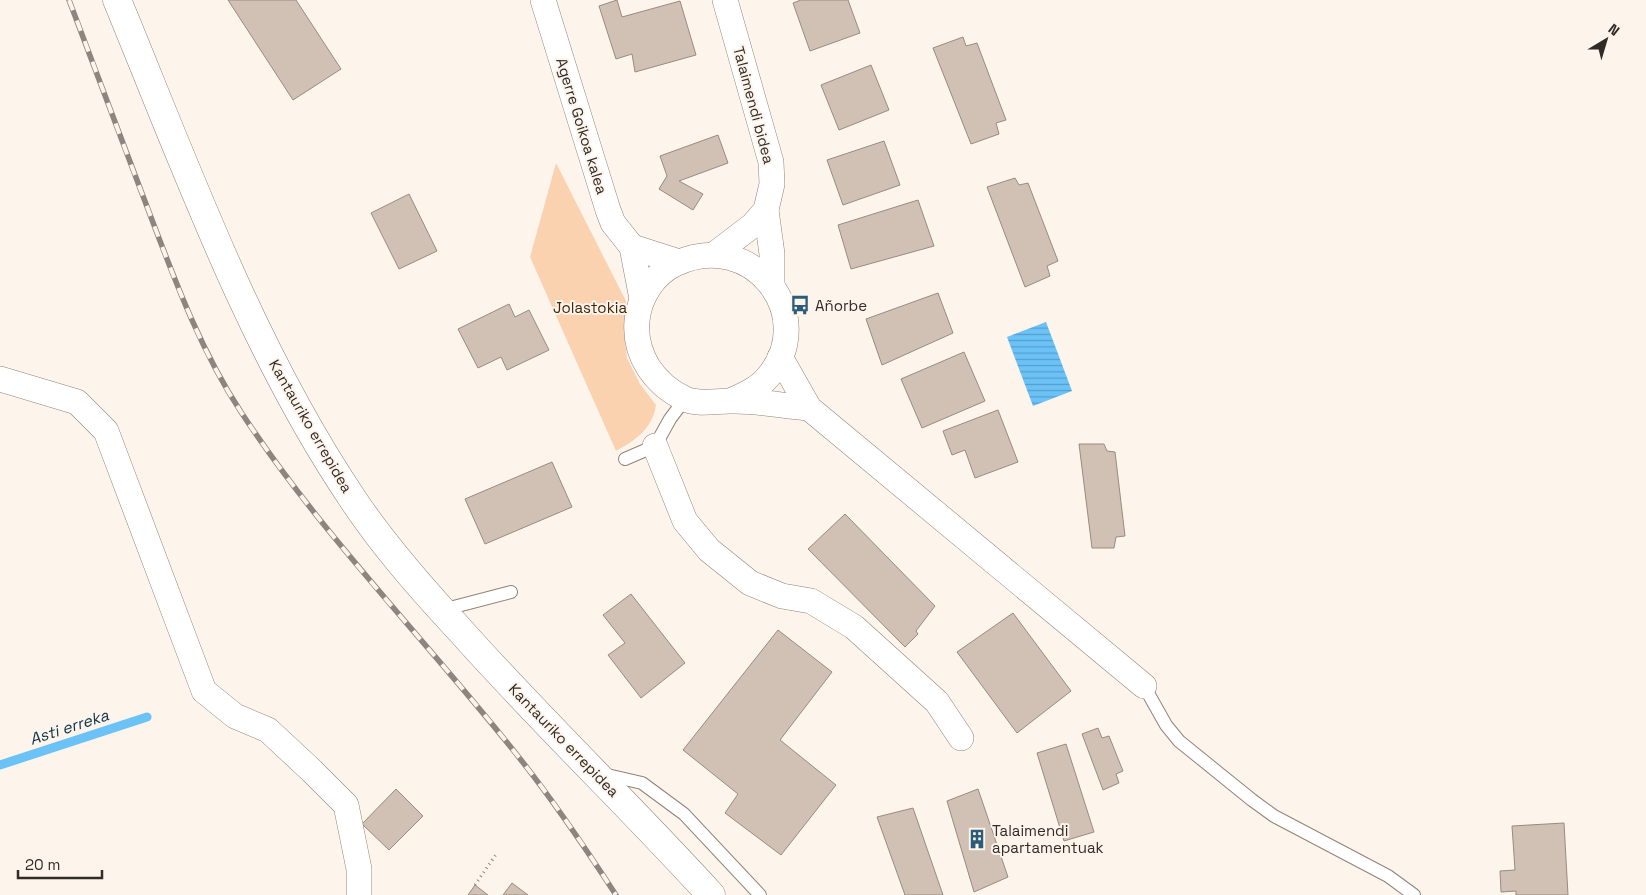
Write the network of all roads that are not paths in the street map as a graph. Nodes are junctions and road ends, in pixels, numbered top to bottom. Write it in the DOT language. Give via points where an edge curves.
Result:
graph roads {
  1 [pos="117,0"];
  2 [pos="543,0"];
  3 [pos="725,0"];
  4 [pos="766,210"];
  5 [pos="632,247"];
  6 [pos="715,254"];
  7 [pos="679,262"];
  8 [pos="772,283"];
  9 [pos="642,299"];
  10 [pos="780,358"];
  11 [pos="0,378"];
  12 [pos="685,399"];
  13 [pos="730,401"];
  14 [pos="809,408"];
  15 [pos="655,446"];
  16 [pos="625,459"];
  17 [pos="510,592"];
  18 [pos="442,610"];
  19 [pos="1144,686"];
  20 [pos="960,738"];
  21 [pos="594,771"];
  22 [pos="360,895"];
  23 [pos="711,895"];
  24 [pos="760,895"];
  25 [pos="1414,895"];
  1 -- 18 [label="highway, Kantauriko errepidea" via="219,245 276,369 323,454 353,500 383,542"];
  2 -- 5 [label="street, Agerre Goikoa kalea" via="608,210 613,223"];
  3 -- 4 [label="street, Talaimendi bidea" via="772,162 772,184"];
  4 -- 6 [label="street" via="753,225"];
  4 -- 8 [label="street, Talaimendi bidea"];
  5 -- 7 [label="street"];
  5 -- 9 [label="street, Agerre Goikoa kalea"];
  6 -- 7 [label="street"];
  6 -- 8 [label="street" via="739,259"];
  7 -- 9 [label="street" via="656,277"];
  8 -- 10 [label="street" via="784,312 786,335"];
  9 -- 12 [label="street" via="636,331 644,362 654,376"];
  10 -- 13 [label="street" via="768,377 751,392"];
  10 -- 14 [label="street"];
  11 -- 22 [label="street" via="77,402 106,431 204,691 235,716 268,730 346,805 359,869"];
  12 -- 13 [label="street" via="708,403"];
  12 -- 15 [label="lane"];
  13 -- 14 [label="street"];
  14 -- 19 [label="street"];
  15 -- 16 [label="lane"];
  15 -- 20 [label="street" via="685,521 709,550 750,583 782,596 811,601 854,627 937,702"];
  17 -- 18 [label="lane"];
  18 -- 21 [label="highway, Kantauriko errepidea" via="495,670"];
  19 -- 25 [label="lane" via="1179,742 1252,800 1274,816 1388,876"];
  21 -- 23 [label="highway, Kantauriko errepidea"];
  21 -- 24 [label="lane" via="642,783 684,814"];
}
